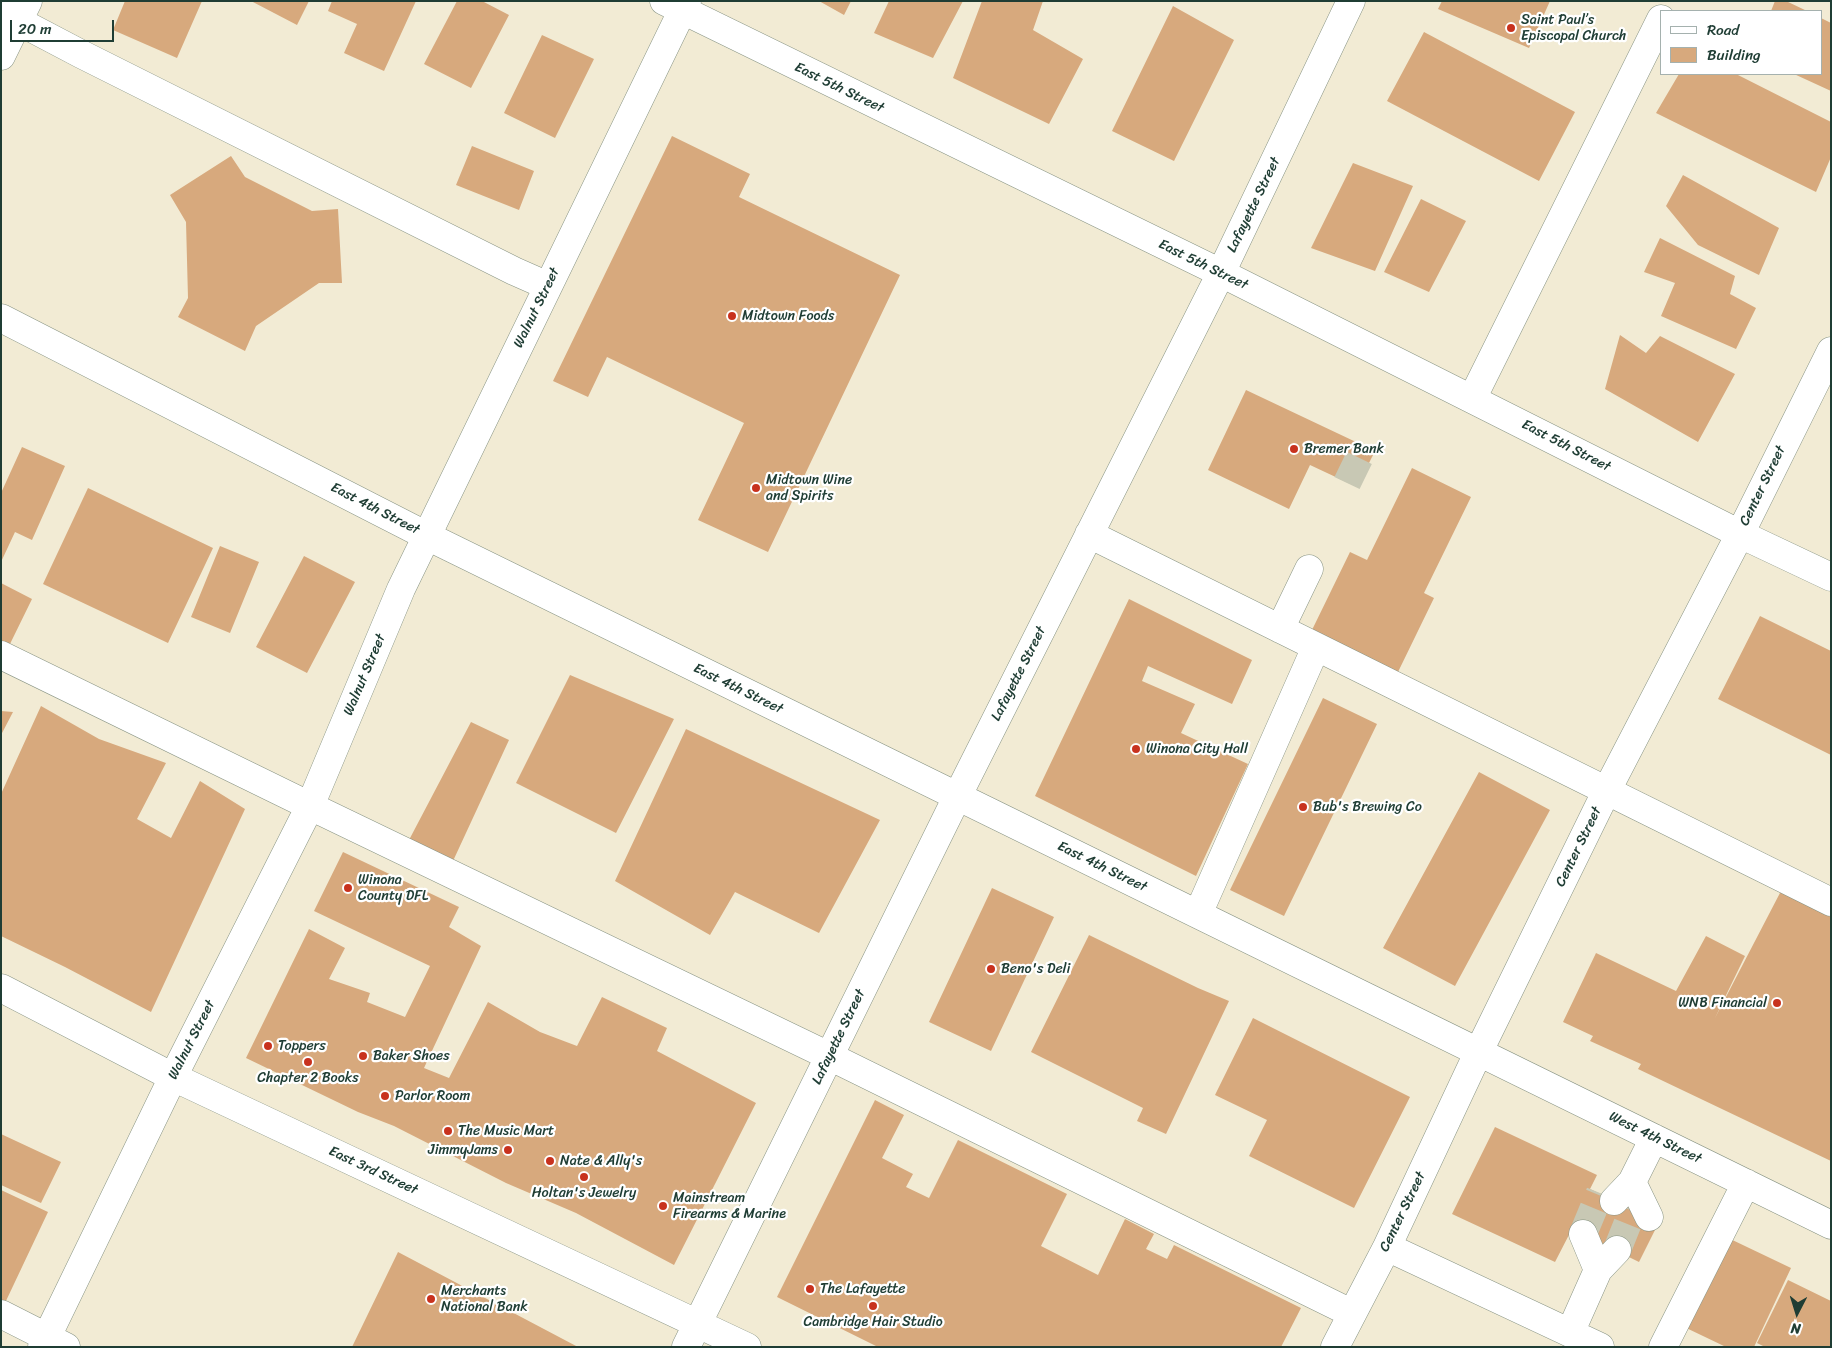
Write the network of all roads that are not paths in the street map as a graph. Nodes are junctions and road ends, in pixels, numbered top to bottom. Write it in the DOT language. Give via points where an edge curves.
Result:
graph roads {
  1 [pos="678,4"];
  2 [pos="1344,4"];
  3 [pos="16,11"];
  4 [pos="1660,21"];
  5 [pos="1,56"];
  6 [pos="1221,273"];
  7 [pos="548,286"];
  8 [pos="1,318"];
  9 [pos="1831,351"];
  10 [pos="1472,398"];
  11 [pos="1090,534"];
  12 [pos="1740,534"];
  13 [pos="427,536"];
  14 [pos="1309,569"];
  15 [pos="1831,577"];
  16 [pos="1280,629"];
  17 [pos="1316,647"];
  18 [pos="1,655"];
  19 [pos="1606,792"];
  20 [pos="957,797"];
  21 [pos="310,806"];
  22 [pos="1831,902"];
  23 [pos="1198,914"];
  24 [pos="1,988"];
  25 [pos="1480,1051"];
  26 [pos="829,1056"];
  27 [pos="173,1077"];
  28 [pos="1654,1138"];
  29 [pos="1746,1183"];
  30 [pos="1626,1201"];
  31 [pos="1831,1225"];
  32 [pos="1387,1246"];
  33 [pos="1598,1270"];
  34 [pos="1352,1313"];
  35 [pos="1,1314"];
  36 [pos="1570,1332"];
  37 [pos="692,1335"];
  38 [pos="51,1343"];
  39 [pos="747,1347"];
  40 [pos="1335,1347"];
  41 [pos="1600,1347"];
  42 [pos="1662,1347"];
  1 -- 6 [label="street, East 5th Street"];
  1 -- 7 [label="street, Walnut Street"];
  2 -- 6 [label="street, Lafayette Street"];
  3 -- 5 [label="street"];
  3 -- 7 [label="street" via="90,59"];
  4 -- 10 [label="street"];
  6 -- 10 [label="street, East 5th Street"];
  6 -- 11 [label="street, Lafayette Street"];
  7 -- 13 [label="street, Walnut Street"];
  8 -- 13 [label="street, East 4th Street"];
  9 -- 12 [label="street, Center Street"];
  10 -- 12 [label="street, East 5th Street"];
  11 -- 16 [label="street"];
  11 -- 20 [label="street, Lafayette Street"];
  12 -- 15 [label="street, East 5th Street"];
  12 -- 19 [label="street, Center Street"];
  13 -- 20 [label="street, East 4th Street"];
  13 -- 21 [label="street, Walnut Street" via="401,589"];
  14 -- 16 [label="street"];
  16 -- 17 [label="street"];
  17 -- 19 [label="street"];
  17 -- 23 [label="street"];
  18 -- 21 [label="street"];
  19 -- 22 [label="street"];
  19 -- 25 [label="street, Center Street"];
  20 -- 23 [label="street, East 4th Street"];
  20 -- 26 [label="street, Lafayette Street"];
  21 -- 26 [label="street"];
  21 -- 27 [label="street, Walnut Street"];
  23 -- 25 [label="street, East 4th Street"];
  24 -- 27 [label="street, East 3rd Street"];
  25 -- 28 [label="street, West 4th Street"];
  25 -- 32 [label="street, Center Street"];
  26 -- 34 [label="street"];
  26 -- 37 [label="street, Lafayette Street"];
  27 -- 37 [label="street, East 3rd Street"];
  27 -- 38 [label="street, Walnut Street"];
  28 -- 29 [label="street, West 4th Street"];
  28 -- 30 [label="street"];
  29 -- 31 [label="street, West 4th Street"];
  29 -- 42 [label="street"];
  32 -- 34 [label="street, Center Street"];
  32 -- 36 [label="street"];
  33 -- 33 [label="street" via="1607,1246"];
  33 -- 36 [label="street"];
  34 -- 40 [label="street, Center Street"];
  35 -- 38 [label="street"];
  36 -- 41 [label="street"];
  37 -- 39 [label="street, East 3rd Street"];
}
